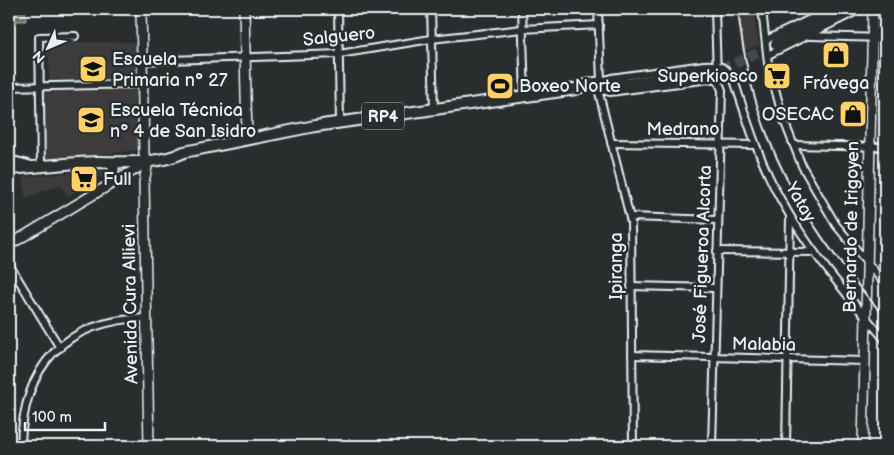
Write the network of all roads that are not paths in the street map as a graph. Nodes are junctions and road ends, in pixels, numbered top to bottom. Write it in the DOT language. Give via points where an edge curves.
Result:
graph roads {
  1 [pos="141,9"];
  2 [pos="244,9"];
  3 [pos="338,9"];
  4 [pos="431,9"];
  5 [pos="522,9"];
  6 [pos="598,9"];
  7 [pos="714,9"];
  8 [pos="762,9"];
  9 [pos="854,9"];
  10 [pos="861,9"];
  11 [pos="873,9"];
  12 [pos="839,10"];
  13 [pos="599,25"];
  14 [pos="522,29"];
  15 [pos="74,36"];
  16 [pos="809,36"];
  17 [pos="431,38"];
  18 [pos="872,38"];
  19 [pos="885,38"];
  20 [pos="771,42"];
  21 [pos="339,54"];
  22 [pos="768,55"];
  23 [pos="245,57"];
  24 [pos="141,61"];
  25 [pos="718,64"];
  26 [pos="706,72"];
  27 [pos="717,78"];
  28 [pos="142,84"];
  29 [pos="598,84"];
  30 [pos="9,87"];
  31 [pos="38,87"];
  32 [pos="525,96"];
  33 [pos="434,109"];
  34 [pos="340,122"];
  35 [pos="247,139"];
  36 [pos="611,143"];
  37 [pos="720,144"];
  38 [pos="755,145"];
  39 [pos="794,145"];
  40 [pos="869,147"];
  41 [pos="885,147"];
  42 [pos="150,158"];
  43 [pos="9,161"];
  44 [pos="98,162"];
  45 [pos="114,164"];
  46 [pos="36,167"];
  47 [pos="135,168"];
  48 [pos="9,170"];
  49 [pos="113,176"];
  50 [pos="144,177"];
  51 [pos="790,216"];
  52 [pos="630,217"];
  53 [pos="717,220"];
  54 [pos="9,239"];
  55 [pos="9,245"];
  56 [pos="717,251"];
  57 [pos="790,252"];
  58 [pos="814,252"];
  59 [pos="866,262"];
  60 [pos="9,264"];
  61 [pos="885,284"];
  62 [pos="631,286"];
  63 [pos="715,288"];
  64 [pos="865,316"];
  65 [pos="146,318"];
  66 [pos="885,340"];
  67 [pos="60,348"];
  68 [pos="632,355"];
  69 [pos="714,358"];
  70 [pos="787,360"];
  71 [pos="865,361"];
  72 [pos="21,446"];
  73 [pos="149,446"];
  74 [pos="633,446"];
  75 [pos="712,446"];
  76 [pos="786,446"];
  77 [pos="863,446"];
  1 -- 24 [label="street, Avenida Cura Allievi"];
  2 -- 23 [label="street"];
  3 -- 21 [label="street"];
  4 -- 17 [label="street"];
  5 -- 14 [label="street"];
  6 -- 13 [label="street, Ipiranga"];
  7 -- 25 [label="street, José Figueroa Alcorta"];
  8 -- 20 [label="street"];
  9 -- 12 [label="main road"];
  10 -- 16 [label="street"];
  11 -- 18 [label="street, Bernardo de Irigoyen"];
  12 -- 20 [label="main road"];
  13 -- 14 [label="street, Salguero"];
  13 -- 29 [label="street, Ipiranga"];
  14 -- 17 [label="street, Salguero"];
  14 -- 32 [label="street"];
  15 -- 31 [label="street" via="38,37"];
  16 -- 18 [label="street"];
  16 -- 22 [label="street"];
  17 -- 21 [label="street, Salguero"];
  17 -- 33 [label="street"];
  18 -- 19 [label="street"];
  18 -- 40 [label="street, Bernardo de Irigoyen"];
  20 -- 22 [label="street"];
  21 -- 23 [label="street, Salguero"];
  21 -- 34 [label="street"];
  22 -- 39 [label="street" via="783,118"];
  23 -- 24 [label="street, Salguero"];
  23 -- 35 [label="street"];
  24 -- 28 [label="street, Avenida Cura Allievi"];
  25 -- 27 [label="street, José Figueroa Alcorta"];
  25 -- 29 [label="street"];
  25 -- 38 [label="street, Yatay" via="733,78"];
  26 -- 29 [label="main road, RP4"];
  27 -- 29 [label="street" via="610,92"];
  27 -- 37 [label="street, José Figueroa Alcorta" via="722,86"];
  28 -- 31 [label="street"];
  28 -- 42 [label="street, Avenida Cura Allievi"];
  29 -- 32 [label="main road, RP4"];
  29 -- 36 [label="street, Ipiranga"];
  30 -- 31 [label="street"];
  31 -- 46 [label="street"];
  32 -- 33 [label="main road, RP4"];
  33 -- 34 [label="main road, RP4"];
  34 -- 35 [label="main road, RP4"];
  35 -- 42 [label="main road, RP4" via="184,152 173,150"];
  36 -- 37 [label="street, Medrano"];
  36 -- 52 [label="street, Ipiranga"];
  37 -- 38 [label="street, Medrano"];
  37 -- 53 [label="street, José Figueroa Alcorta"];
  38 -- 51 [label="street, Yatay"];
  39 -- 40 [label="street"];
  39 -- 59 [label="street" via="825,208"];
  40 -- 41 [label="street"];
  40 -- 59 [label="street, Bernardo de Irigoyen"];
  42 -- 44 [label="main road, RP4" via="111,158"];
  42 -- 45 [label="main road, RP4"];
  42 -- 47 [label="street"];
  42 -- 50 [label="street, Avenida Cura Allievi"];
  43 -- 46 [label="main road"];
  44 -- 45 [label="main road, RP4"];
  44 -- 46 [label="main road, RP4"];
  45 -- 49 [label="main road"];
  46 -- 48 [label="main road, RP4"];
  47 -- 49 [label="street" via="126,168"];
  47 -- 50 [label="street"];
  47 -- 55 [label="street"];
  49 -- 54 [label="street"];
  50 -- 65 [label="street, Avenida Cura Allievi"];
  51 -- 57 [label="street"];
  51 -- 58 [label="street, Yatay"];
  52 -- 53 [label="street"];
  52 -- 62 [label="street, Ipiranga"];
  53 -- 56 [label="street, José Figueroa Alcorta"];
  56 -- 57 [label="street"];
  56 -- 63 [label="street, José Figueroa Alcorta"];
  57 -- 58 [label="street"];
  57 -- 70 [label="street"];
  58 -- 64 [label="street, Yatay"];
  59 -- 61 [label="street"];
  59 -- 64 [label="street, Bernardo de Irigoyen"];
  60 -- 67 [label="street"];
  62 -- 63 [label="street"];
  62 -- 68 [label="street, Ipiranga"];
  63 -- 69 [label="street, José Figueroa Alcorta"];
  64 -- 66 [label="street, Yatay"];
  64 -- 71 [label="street, Bernardo de Irigoyen"];
  65 -- 67 [label="street" via="97,325"];
  65 -- 73 [label="street, Avenida Cura Allievi"];
  67 -- 72 [label="street" via="30,388 24,406"];
  68 -- 69 [label="street, Malabia"];
  68 -- 74 [label="street, Ipiranga"];
  69 -- 70 [label="street, Malabia"];
  69 -- 75 [label="street, José Figueroa Alcorta"];
  70 -- 71 [label="street, Malabia"];
  70 -- 76 [label="street"];
  71 -- 77 [label="street, Bernardo de Irigoyen"];
}
